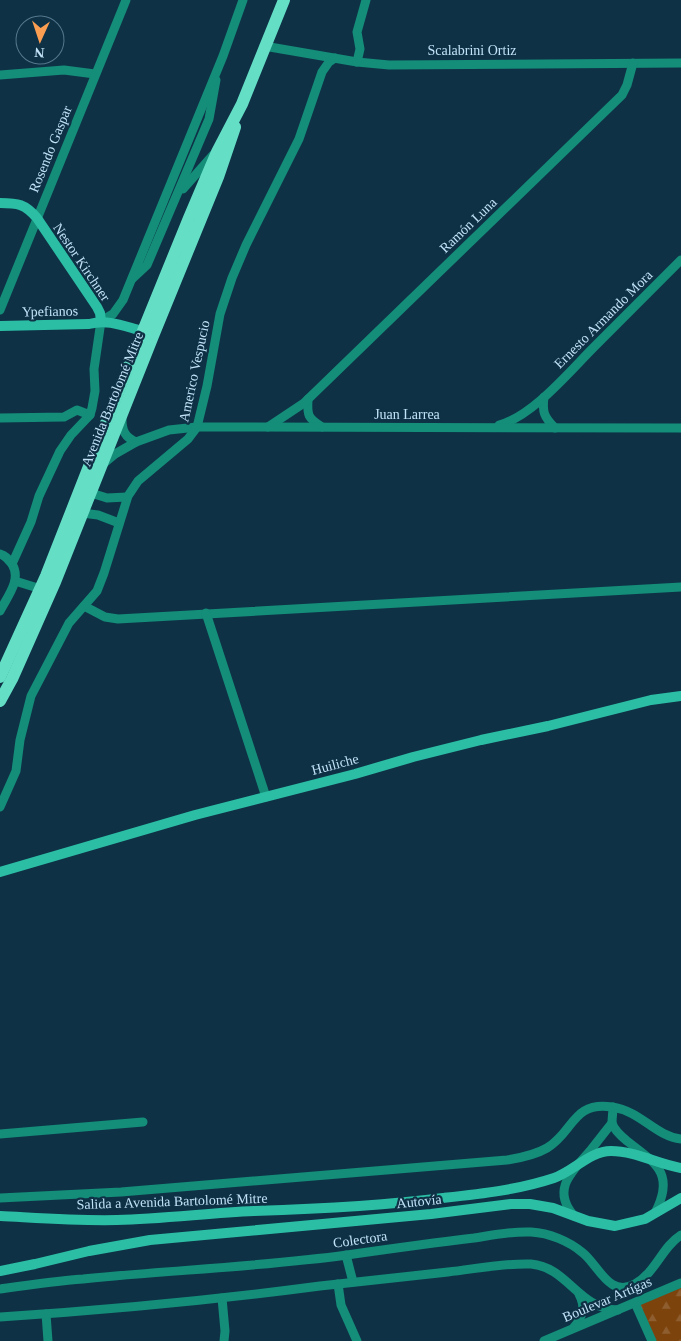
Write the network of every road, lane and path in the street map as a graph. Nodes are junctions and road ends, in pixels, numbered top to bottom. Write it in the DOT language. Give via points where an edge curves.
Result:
graph roads {
  1 [pos="126,0"];
  2 [pos="243,0"];
  3 [pos="366,0"];
  4 [pos="281,3"];
  5 [pos="264,46"];
  6 [pos="335,58"];
  7 [pos="356,62"];
  8 [pos="633,63"];
  9 [pos="681,63"];
  10 [pos="218,67"];
  11 [pos="0,74"];
  12 [pos="95,74"];
  13 [pos="242,104"];
  14 [pos="218,150"];
  15 [pos="176,198"];
  16 [pos="0,203"];
  17 [pos="36,218"];
  18 [pos="681,260"];
  19 [pos="131,280"];
  20 [pos="0,310"];
  21 [pos="101,321"];
  22 [pos="0,326"];
  23 [pos="142,331"];
  24 [pos="544,397"];
  25 [pos="308,399"];
  26 [pos="122,412"];
  27 [pos="90,415"];
  28 [pos="0,418"];
  29 [pos="268,427"];
  30 [pos="322,427"];
  31 [pos="490,427"];
  32 [pos="197,428"];
  33 [pos="555,428"];
  34 [pos="681,428"];
  35 [pos="136,442"];
  36 [pos="101,466"];
  37 [pos="91,493"];
  38 [pos="127,497"];
  39 [pos="82,514"];
  40 [pos="118,523"];
  41 [pos="0,554"];
  42 [pos="12,564"];
  43 [pos="15,581"];
  44 [pos="681,587"];
  45 [pos="41,589"];
  46 [pos="84,606"];
  47 [pos="0,611"];
  48 [pos="206,613"];
  49 [pos="0,677"];
  50 [pos="681,696"];
  51 [pos="0,701"];
  52 [pos="266,797"];
  53 [pos="0,807"];
  54 [pos="0,872"];
  55 [pos="613,1107"];
  56 [pos="143,1122"];
  57 [pos="612,1123"];
  58 [pos="0,1134"];
  59 [pos="681,1140"];
  60 [pos="652,1161"];
  61 [pos="681,1168"];
  62 [pos="572,1170"];
  63 [pos="0,1198"];
  64 [pos="681,1198"];
  65 [pos="314,1210"];
  66 [pos="655,1213"];
  67 [pos="0,1216"];
  68 [pos="574,1216"];
  69 [pos="681,1235"];
  70 [pos="346,1255"];
  71 [pos="0,1271"];
  72 [pos="353,1282"];
  73 [pos="681,1283"];
  74 [pos="338,1284"];
  75 [pos="0,1289"];
  76 [pos="579,1294"];
  77 [pos="222,1298"];
  78 [pos="635,1303"];
  79 [pos="618,1310"];
  80 [pos="46,1314"];
  81 [pos="0,1317"];
  82 [pos="572,1329"];
  83 [pos="48,1341"];
  84 [pos="224,1341"];
  85 [pos="356,1341"];
  86 [pos="544,1341"];
  87 [pos="652,1341"];
  1 -- 12 [label="street, Rosendo Gaspar"];
  2 -- 10 [label="street"];
  3 -- 7 [label="street" via="358,32 360,49"];
  4 -- 5 [label="main road, Avenida Bartolomé Mitre"];
  5 -- 6 [label="street, Scalabrini Ortiz"];
  5 -- 13 [label="main road, Avenida Bartolomé Mitre"];
  6 -- 7 [label="street, Scalabrini Ortiz"];
  6 -- 32 [label="street, Americo Vespucio" via="317,81 299,139 232,278 220,314"];
  7 -- 8 [label="street, Scalabrini Ortiz" via="389,65"];
  8 -- 9 [label="street, Scalabrini Ortiz"];
  8 -- 25 [label="street, Ramón Luna" via="622,95"];
  10 -- 15 [label="street" via="210,119"];
  10 -- 19 [label="street"];
  11 -- 12 [label="street" via="64,70"];
  12 -- 17 [label="street, Rosendo Gaspar"];
  13 -- 14 [label="main road, Avenida Bartolomé Mitre"];
  13 -- 26 [label="main road, Avenida Bartolomé Mitre" via="218,177"];
  14 -- 15 [label="street"];
  14 -- 23 [label="main road, Avenida Bartolomé Mitre"];
  15 -- 19 [label="street" via="147,265"];
  16 -- 17 [label="street, Nestor Kirchner" via="25,206"];
  17 -- 20 [label="street, Rosendo Gaspar"];
  17 -- 21 [label="street, Nestor Kirchner" via="97,307"];
  18 -- 24 [label="street, Ernesto Armando Mora"];
  19 -- 21 [label="street" via="119,307"];
  21 -- 22 [label="street, Ypefianos"];
  21 -- 23 [label="street, Nestor Kirchner"];
  21 -- 27 [label="street"];
  23 -- 45 [label="main road, Avenida Bartolomé Mitre"];
  24 -- 31 [label="street, Ernesto Armando Mora" via="506,423"];
  24 -- 33 [label="street" via="546,419"];
  25 -- 29 [label="street, Ramón Luna"];
  25 -- 30 [label="street" via="307,411 311,420"];
  26 -- 35 [label="street" via="124,434"];
  26 -- 36 [label="main road, Avenida Bartolomé Mitre"];
  27 -- 28 [label="street" via="78,410 64,417"];
  27 -- 42 [label="street" via="60,451"];
  29 -- 30 [label="street, Juan Larrea"];
  29 -- 32 [label="street, Juan Larrea"];
  30 -- 31 [label="street, Juan Larrea"];
  31 -- 33 [label="street, Juan Larrea"];
  32 -- 35 [label="street, Juan Larrea" via="169,430"];
  32 -- 38 [label="street, Americo Vespucio" via="138,481"];
  33 -- 34 [label="street, Juan Larrea"];
  35 -- 36 [label="street, Juan Larrea"];
  36 -- 37 [label="main road, Avenida Bartolomé Mitre"];
  37 -- 38 [label="street" via="107,498"];
  37 -- 39 [label="main road, Avenida Bartolomé Mitre"];
  38 -- 40 [label="street, Americo Vespucio"];
  39 -- 40 [label="street" via="98,514"];
  39 -- 51 [label="main road, Avenida Bartolomé Mitre" via="42,613"];
  40 -- 46 [label="street, Americo Vespucio" via="100,585"];
  41 -- 42 [label="street"];
  42 -- 43 [label="street"];
  43 -- 45 [label="street"];
  43 -- 47 [label="street"];
  44 -- 48 [label="street"];
  45 -- 49 [label="main road, Avenida Bartolomé Mitre"];
  46 -- 48 [label="street" via="105,617 118,619"];
  46 -- 53 [label="street, Americo Vespucio" via="69,623 31,696 16,771"];
  48 -- 52 [label="street"];
  50 -- 52 [label="street, Huiliche" via="651,700 450,748"];
  52 -- 54 [label="street, Huiliche"];
  55 -- 57 [label="street"];
  55 -- 59 [label="street" via="631,1112 663,1133"];
  55 -- 63 [label="street" via="598,1106 581,1112 556,1142 521,1158 121,1192"];
  56 -- 58 [label="street"];
  57 -- 60 [label="street" via="622,1137"];
  57 -- 62 [label="street"];
  60 -- 61 [label="street, Autovía"];
  60 -- 62 [label="street, Autovía" via="606,1151 594,1154"];
  60 -- 66 [label="street" via="664,1183 664,1194"];
  62 -- 65 [label="street, Autovía" via="510,1190"];
  62 -- 68 [label="street" via="564,1192 565,1202"];
  64 -- 66 [label="street, Autovía"];
  65 -- 67 [label="street, Salida a Avenida Bartolomé Mitre" via="117,1220"];
  66 -- 68 [label="street, Autovía" via="645,1219 615,1226"];
  68 -- 71 [label="street, Autovía" via="553,1208 511,1204 150,1240"];
  69 -- 70 [label="street, Colectora" via="672,1242 650,1273 625,1288 617,1288 604,1279 592,1261 577,1248 539,1233 508,1233"];
  70 -- 72 [label="street"];
  70 -- 75 [label="street, Colectora"];
  72 -- 74 [label="street"];
  72 -- 76 [label="street" via="531,1264 559,1275"];
  73 -- 78 [label="street, Boulevar Artígas"];
  74 -- 77 [label="street"];
  74 -- 85 [label="street" via="341,1305"];
  76 -- 79 [label="street" via="600,1307"];
  76 -- 82 [label="street" via="584,1310"];
  77 -- 80 [label="street"];
  77 -- 84 [label="street"];
  78 -- 79 [label="street, Boulevar Artígas"];
  78 -- 87 [label="street"];
  79 -- 82 [label="street, Boulevar Artígas"];
  80 -- 81 [label="street"];
  80 -- 83 [label="street"];
  82 -- 86 [label="street, Boulevar Artígas"];
}
